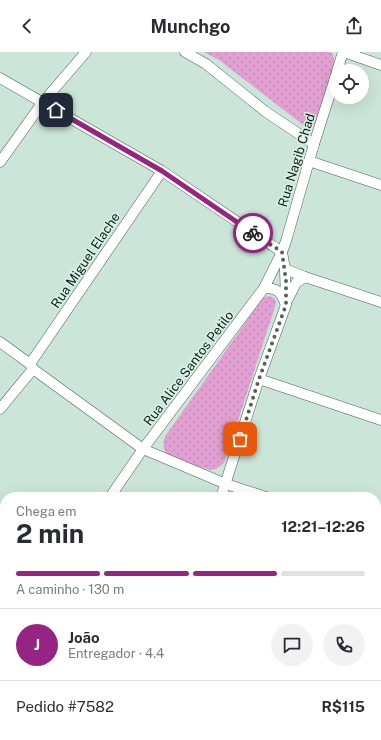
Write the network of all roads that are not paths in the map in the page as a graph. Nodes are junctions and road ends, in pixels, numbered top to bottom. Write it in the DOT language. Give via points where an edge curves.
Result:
graph roads {
  1 [pos="86,52"];
  2 [pos="185,52"];
  3 [pos="344,52"];
  4 [pos="340,64"];
  5 [pos="381,65"];
  6 [pos="0,78"];
  7 [pos="329,96"];
  8 [pos="43,102"];
  9 [pos="314,144"];
  10 [pos="309,161"];
  11 [pos="0,162"];
  12 [pos="162,171"];
  13 [pos="381,185"];
  14 [pos="282,252"];
  15 [pos="285,269"];
  16 [pos="305,277"];
  17 [pos="264,288"];
  18 [pos="381,302"];
  19 [pos="286,305"];
  20 [pos="0,342"];
  21 [pos="31,366"];
  22 [pos="259,379"];
  23 [pos="0,408"];
  24 [pos="381,420"];
  25 [pos="143,449"];
  26 [pos="226,484"];
  27 [pos="113,492"];
  28 [pos="223,492"];
  29 [pos="251,492"];
  1 -- 8 [label="street"];
  2 -- 9 [label="street" via="206,64 266,112"];
  3 -- 4 [label="street"];
  3 -- 5 [label="street"];
  6 -- 8 [label="street"];
  7 -- 9 [label="street, Rua Nagib Chad"];
  8 -- 11 [label="street"];
  8 -- 12 [label="street"];
  9 -- 10 [label="street, Rua Nagib Chad"];
  10 -- 13 [label="street"];
  10 -- 14 [label="street, Rua Nagib Chad"];
  12 -- 14 [label="street"];
  12 -- 21 [label="street, Rua Miguel Elache"];
  14 -- 15 [label="street"];
  14 -- 17 [label="street, Rua Alice Santos Petilo"];
  15 -- 16 [label="street"];
  15 -- 19 [label="street"];
  16 -- 18 [label="street"];
  16 -- 19 [label="street" via="296,283"];
  17 -- 19 [label="street" via="279,291"];
  17 -- 25 [label="street, Rua Alice Santos Petilo"];
  19 -- 22 [label="street"];
  20 -- 21 [label="street"];
  21 -- 23 [label="street, Rua Miguel Elache"];
  21 -- 25 [label="street"];
  22 -- 24 [label="street"];
  22 -- 26 [label="street"];
  25 -- 26 [label="street"];
  25 -- 27 [label="street, Rua Alice Santos Petilo"];
  26 -- 28 [label="street"];
  26 -- 29 [label="street"];
}
